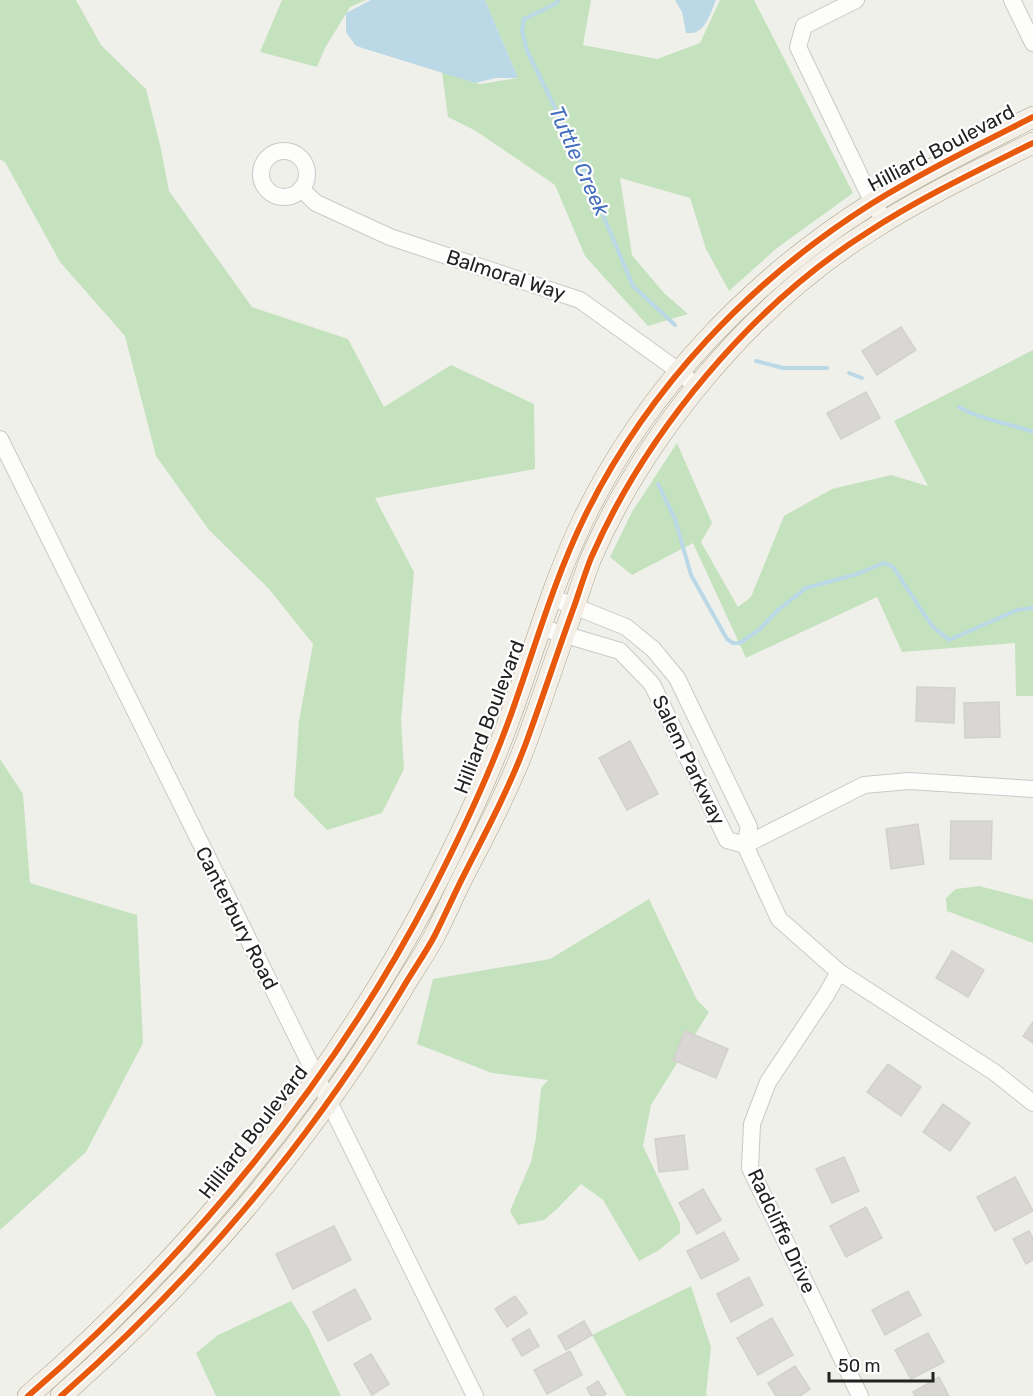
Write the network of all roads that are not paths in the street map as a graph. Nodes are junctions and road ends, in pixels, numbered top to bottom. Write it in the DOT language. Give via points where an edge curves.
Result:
graph roads {
  1 [pos="856,0"];
  2 [pos="1012,0"];
  3 [pos="1033,43"];
  4 [pos="1033,117"];
  5 [pos="1033,143"];
  6 [pos="301,189"];
  7 [pos="873,203"];
  8 [pos="885,221"];
  9 [pos="680,372"];
  10 [pos="697,387"];
  11 [pos="0,439"];
  12 [pos="551,597"];
  13 [pos="574,605"];
  14 [pos="539,627"];
  15 [pos="563,636"];
  16 [pos="1033,789"];
  17 [pos="745,845"];
  18 [pos="839,972"];
  19 [pos="317,1076"];
  20 [pos="329,1100"];
  21 [pos="1033,1103"];
  22 [pos="28,1396"];
  23 [pos="61,1396"];
  24 [pos="475,1396"];
  25 [pos="860,1396"];
  1 -- 7 [label="street" via="804,26 798,47"];
  2 -- 3 [label="street"];
  4 -- 7 [label="main road, Hilliard Boulevard"];
  5 -- 8 [label="main road, Hilliard Boulevard"];
  6 -- 9 [label="street, Balmoral Way" via="316,203 390,237 580,300"];
  7 -- 8 [label="street"];
  7 -- 9 [label="main road, Hilliard Boulevard" via="802,252 764,285 705,341"];
  8 -- 10 [label="main road, Hilliard Boulevard" via="826,260 796,286"];
  9 -- 10 [label="street, Balmoral Way"];
  9 -- 12 [label="main road, Hilliard Boulevard" via="629,440 604,482"];
  10 -- 13 [label="main road, Hilliard Boulevard" via="627,488 591,559"];
  11 -- 19 [label="street, Canterbury Road"];
  12 -- 13 [label="street"];
  12 -- 14 [label="main road, Hilliard Boulevard"];
  13 -- 15 [label="main road, Hilliard Boulevard"];
  13 -- 17 [label="street" via="626,627 653,648 677,678 749,827"];
  14 -- 15 [label="street, Salem Parkway"];
  14 -- 19 [label="main road, Hilliard Boulevard" via="495,756 429,897 349,1032"];
  15 -- 17 [label="street, Salem Parkway" via="620,651 652,684 727,840"];
  15 -- 20 [label="main road, Hilliard Boulevard" via="524,749 434,936 373,1038"];
  16 -- 17 [label="street" via="909,781 864,785"];
  17 -- 18 [label="street" via="779,919"];
  18 -- 21 [label="street" via="994,1072"];
  18 -- 25 [label="street, Radcliffe Drive" via="768,1082 752,1124 750,1168"];
  19 -- 20 [label="street, Canterbury Road"];
  19 -- 22 [label="main road, Hilliard Boulevard" via="285,1122 199,1227 119,1311"];
  20 -- 23 [label="main road, Hilliard Boulevard" via="265,1185 207,1252 150,1313"];
  20 -- 24 [label="street, Canterbury Road"];
}
